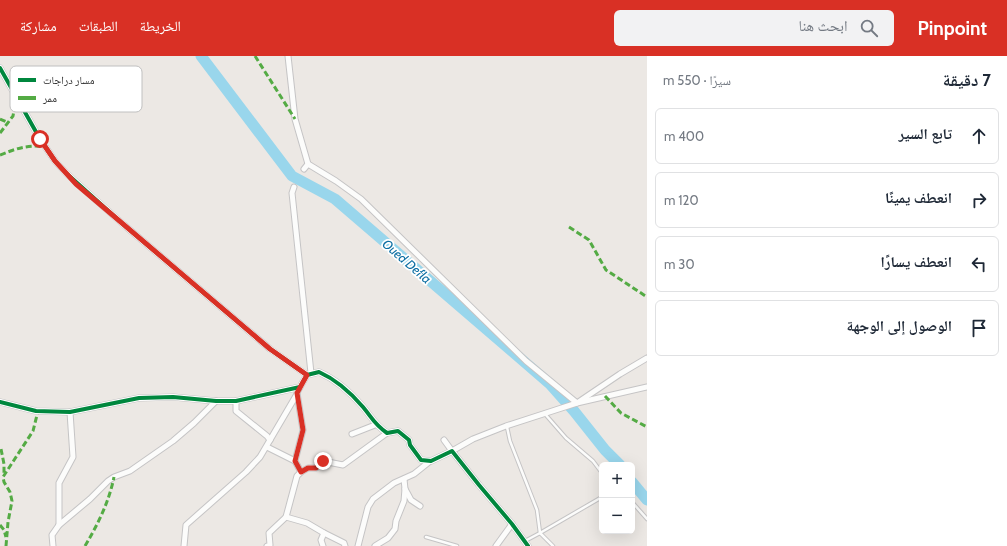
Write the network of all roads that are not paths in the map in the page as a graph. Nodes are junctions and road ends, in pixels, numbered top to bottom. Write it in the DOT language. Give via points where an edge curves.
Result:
graph roads {
  1 [pos="288,56"];
  2 [pos="0,68"];
  3 [pos="10,86"];
  4 [pos="25,112"];
  5 [pos="308,164"];
  6 [pos="304,169"];
  7 [pos="294,187"];
  8 [pos="647,358"];
  9 [pos="309,374"];
  10 [pos="300,387"];
  11 [pos="647,387"];
  12 [pos="599,388"];
  13 [pos="297,393"];
  14 [pos="605,396"];
  15 [pos="216,401"];
  16 [pos="236,401"];
  17 [pos="0,402"];
  18 [pos="577,403"];
  19 [pos="70,412"];
  20 [pos="547,414"];
  21 [pos="375,424"];
  22 [pos="506,426"];
  23 [pos="387,433"];
  24 [pos="352,434"];
  25 [pos="270,440"];
  26 [pos="444,440"];
  27 [pos="267,447"];
  28 [pos="452,450"];
  29 [pos="295,461"];
  30 [pos="429,462"];
  31 [pos="599,469"];
  32 [pos="301,472"];
  33 [pos="404,479"];
  34 [pos="405,489"];
  35 [pos="600,498"];
  36 [pos="635,505"];
  37 [pos="420,506"];
  38 [pos="286,517"];
  39 [pos="647,519"];
  40 [pos="512,524"];
  41 [pos="59,525"];
  42 [pos="324,533"];
  43 [pos="540,533"];
  44 [pos="426,537"];
  45 [pos="526,543"];
  46 [pos="53,546"];
  47 [pos="184,546"];
  48 [pos="267,546"];
  49 [pos="323,546"];
  50 [pos="345,546"];
  51 [pos="358,546"];
  52 [pos="374,546"];
  53 [pos="456,546"];
  54 [pos="496,546"];
  55 [pos="553,546"];
  1 -- 5 [label="street" via="295,119"];
  2 -- 3 [label="street"];
  4 -- 9 [label="street" via="40,139 66,173 270,349"];
  5 -- 6 [label="street"];
  5 -- 18 [label="street" via="361,199 526,361"];
  7 -- 9 [label="street" via="292,193"];
  8 -- 12 [label="street"];
  9 -- 10 [label="street"];
  9 -- 21 [label="street" via="324,374 347,390"];
  10 -- 13 [label="street"];
  10 -- 16 [label="street"];
  11 -- 14 [label="street"];
  12 -- 14 [label="street"];
  12 -- 18 [label="street"];
  13 -- 25 [label="street"];
  13 -- 29 [label="street" via="303,430"];
  14 -- 18 [label="street"];
  15 -- 16 [label="street"];
  15 -- 19 [label="street" via="173,397 139,398"];
  15 -- 41 [label="street" via="184,432 144,462 108,481"];
  16 -- 25 [label="street" via="236,411"];
  17 -- 19 [label="street" via="36,410"];
  18 -- 20 [label="street"];
  19 -- 41 [label="street" via="73,456 59,483"];
  20 -- 22 [label="street"];
  20 -- 31 [label="lane" via="566,438"];
  21 -- 23 [label="street"];
  21 -- 24 [label="street"];
  22 -- 28 [label="street"];
  22 -- 43 [label="lane" via="537,510"];
  23 -- 30 [label="street" via="398,431 409,440 422,460"];
  23 -- 32 [label="street" via="343,465 323,461 316,468 308,468"];
  25 -- 27 [label="street"];
  26 -- 28 [label="street"];
  27 -- 29 [label="street"];
  27 -- 47 [label="street" via="246,472 186,525"];
  28 -- 30 [label="street"];
  28 -- 40 [label="street"];
  29 -- 32 [label="street"];
  30 -- 33 [label="street"];
  32 -- 38 [label="street" via="297,476"];
  33 -- 34 [label="street"];
  33 -- 51 [label="street" via="394,483 373,499 368,507"];
  34 -- 37 [label="street" via="411,500"];
  34 -- 52 [label="street" via="395,529 388,538"];
  35 -- 43 [label="lane"];
  36 -- 39 [label="lane"];
  38 -- 42 [label="street" via="307,523"];
  38 -- 48 [label="street" via="269,533 270,545"];
  40 -- 45 [label="street"];
  40 -- 54 [label="street"];
  41 -- 46 [label="street" via="52,535"];
  42 -- 49 [label="street" via="321,540"];
  42 -- 50 [label="street" via="344,543"];
  43 -- 45 [label="lane"];
  43 -- 55 [label="lane"];
  44 -- 53 [label="lane"];
}
